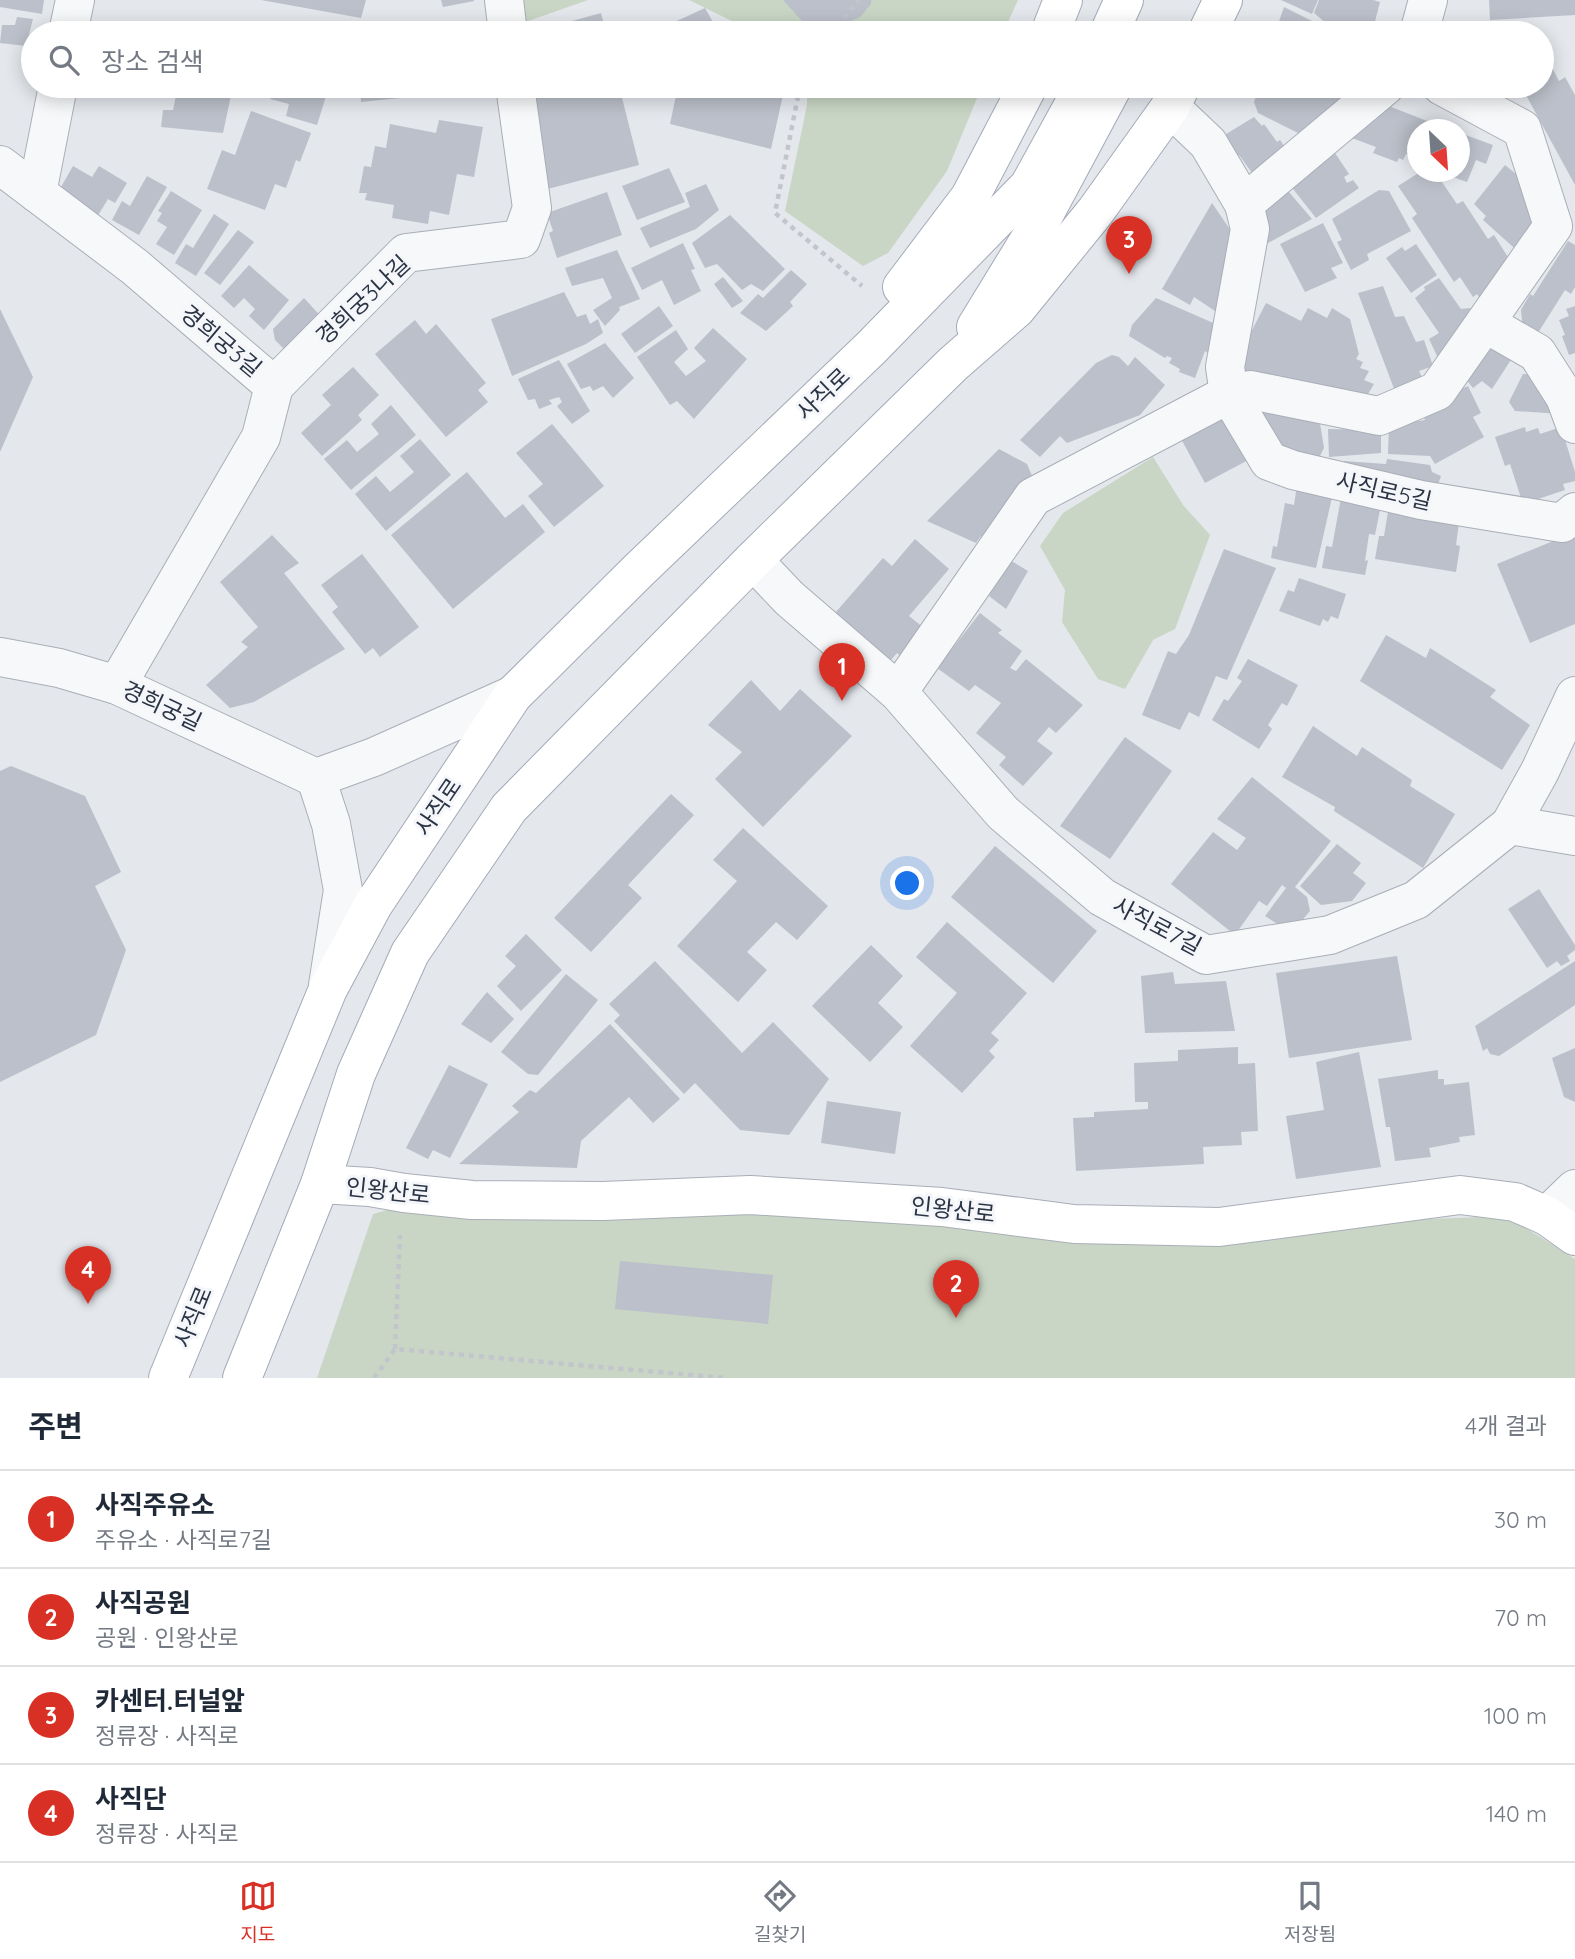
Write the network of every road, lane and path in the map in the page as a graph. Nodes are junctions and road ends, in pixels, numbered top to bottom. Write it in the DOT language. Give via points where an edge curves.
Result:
graph roads {
  1 [pos="75,0"];
  2 [pos="504,0"];
  3 [pos="859,0"];
  4 [pos="1063,0"];
  5 [pos="1124,0"];
  6 [pos="1150,0"];
  7 [pos="1223,0"];
  8 [pos="1428,0"];
  9 [pos="71,21"];
  10 [pos="507,21"];
  11 [pos="841,21"];
  12 [pos="1055,21"];
  13 [pos="1114,21"];
  14 [pos="1142,21"];
  15 [pos="1213,21"];
  16 [pos="1422,21"];
  17 [pos="56,98"];
  18 [pos="517,98"];
  19 [pos="798,98"];
  20 [pos="1022,98"];
  21 [pos="1077,98"];
  22 [pos="1107,98"];
  23 [pos="1175,98"];
  24 [pos="1177,98"];
  25 [pos="1371,98"];
  26 [pos="1465,98"];
  27 [pos="0,166"];
  28 [pos="37,193"];
  29 [pos="1244,204"];
  30 [pos="887,307"];
  31 [pos="1485,323"];
  32 [pos="871,348"];
  33 [pos="953,364"];
  34 [pos="274,386"];
  35 [pos="1229,394"];
  36 [pos="1575,424"];
  37 [pos="1575,512"];
  38 [pos="752,560"];
  39 [pos="0,657"];
  40 [pos="117,685"];
  41 [pos="898,692"];
  42 [pos="513,695"];
  43 [pos="1575,696"];
  44 [pos="316,778"];
  45 [pos="1510,825"];
  46 [pos="1575,836"];
  47 [pos="328,989"];
  48 [pos="320,1184"];
  49 [pos="1575,1189"];
  50 [pos="404,1193"];
  51 [pos="1561,1226"];
  52 [pos="395,1349"];
  53 [pos="168,1378"];
  54 [pos="242,1378"];
  55 [pos="374,1378"];
  56 [pos="726,1378"];
  1 -- 9 [label="street"];
  2 -- 10 [label="street"];
  3 -- 11 [label="path"];
  4 -- 12 [label="main road"];
  5 -- 13 [label="main road"];
  6 -- 14 [label="main road"];
  7 -- 15 [label="main road"];
  8 -- 16 [label="street"];
  17 -- 28 [label="street"];
  18 -- 34 [label="street, 경희궁3나길" via="531,208 521,239 406,253"];
  19 -- 30 [label="path" via="775,213"];
  20 -- 30 [label="main road, 사직로" via="970,197"];
  21 -- 32 [label="main road, 사직로" via="1029,186"];
  22 -- 33 [label="main road" via="1039,224"];
  23 -- 33 [label="main road" via="1096,212 1016,309"];
  24 -- 29 [label="street, 사직로5길"];
  25 -- 29 [label="street"];
  26 -- 31 [label="street" via="1522,128 1553,226"];
  27 -- 28 [label="street, 경희궁3길"];
  28 -- 34 [label="street, 경희궁3길" via="135,267"];
  29 -- 35 [label="street, 사직로5길" via="1250,229 1225,367"];
  30 -- 32 [label="main road, 사직로"];
  31 -- 35 [label="street" via="1437,391 1378,416 1251,390"];
  31 -- 36 [label="street" via="1537,353 1565,397"];
  32 -- 42 [label="main road, 사직로"];
  33 -- 38 [label="main road"];
  34 -- 40 [label="street, 경희궁3길" via="261,438"];
  35 -- 37 [label="street, 사직로5길" via="1269,461 1293,470 1421,500 1562,523"];
  35 -- 41 [label="street" via="1033,497"];
  38 -- 41 [label="street, 사직로7길"];
  38 -- 48 [label="main road" via="509,808 410,953 356,1074"];
  39 -- 40 [label="street, 경희궁길"];
  40 -- 44 [label="street, 경희궁길"];
  41 -- 45 [label="street, 사직로7길" via="1013,821 1102,897 1206,955 1331,936 1416,900"];
  42 -- 44 [label="street"];
  42 -- 47 [label="main road, 사직로" via="373,905"];
  43 -- 45 [label="street, 사직로7길"];
  44 -- 47 [label="street" via="331,824 343,890"];
  45 -- 46 [label="street"];
  47 -- 53 [label="main road, 사직로"];
  48 -- 50 [label="main road, 인왕산로"];
  48 -- 54 [label="main road"];
  49 -- 51 [label="street"];
  50 -- 51 [label="main road, 인왕산로" via="472,1200 603,1201 750,1195 942,1207 1074,1224 1219,1227 1460,1195 1515,1202"];
  50 -- 52 [label="path"];
  52 -- 55 [label="path"];
  52 -- 56 [label="path"];
}
